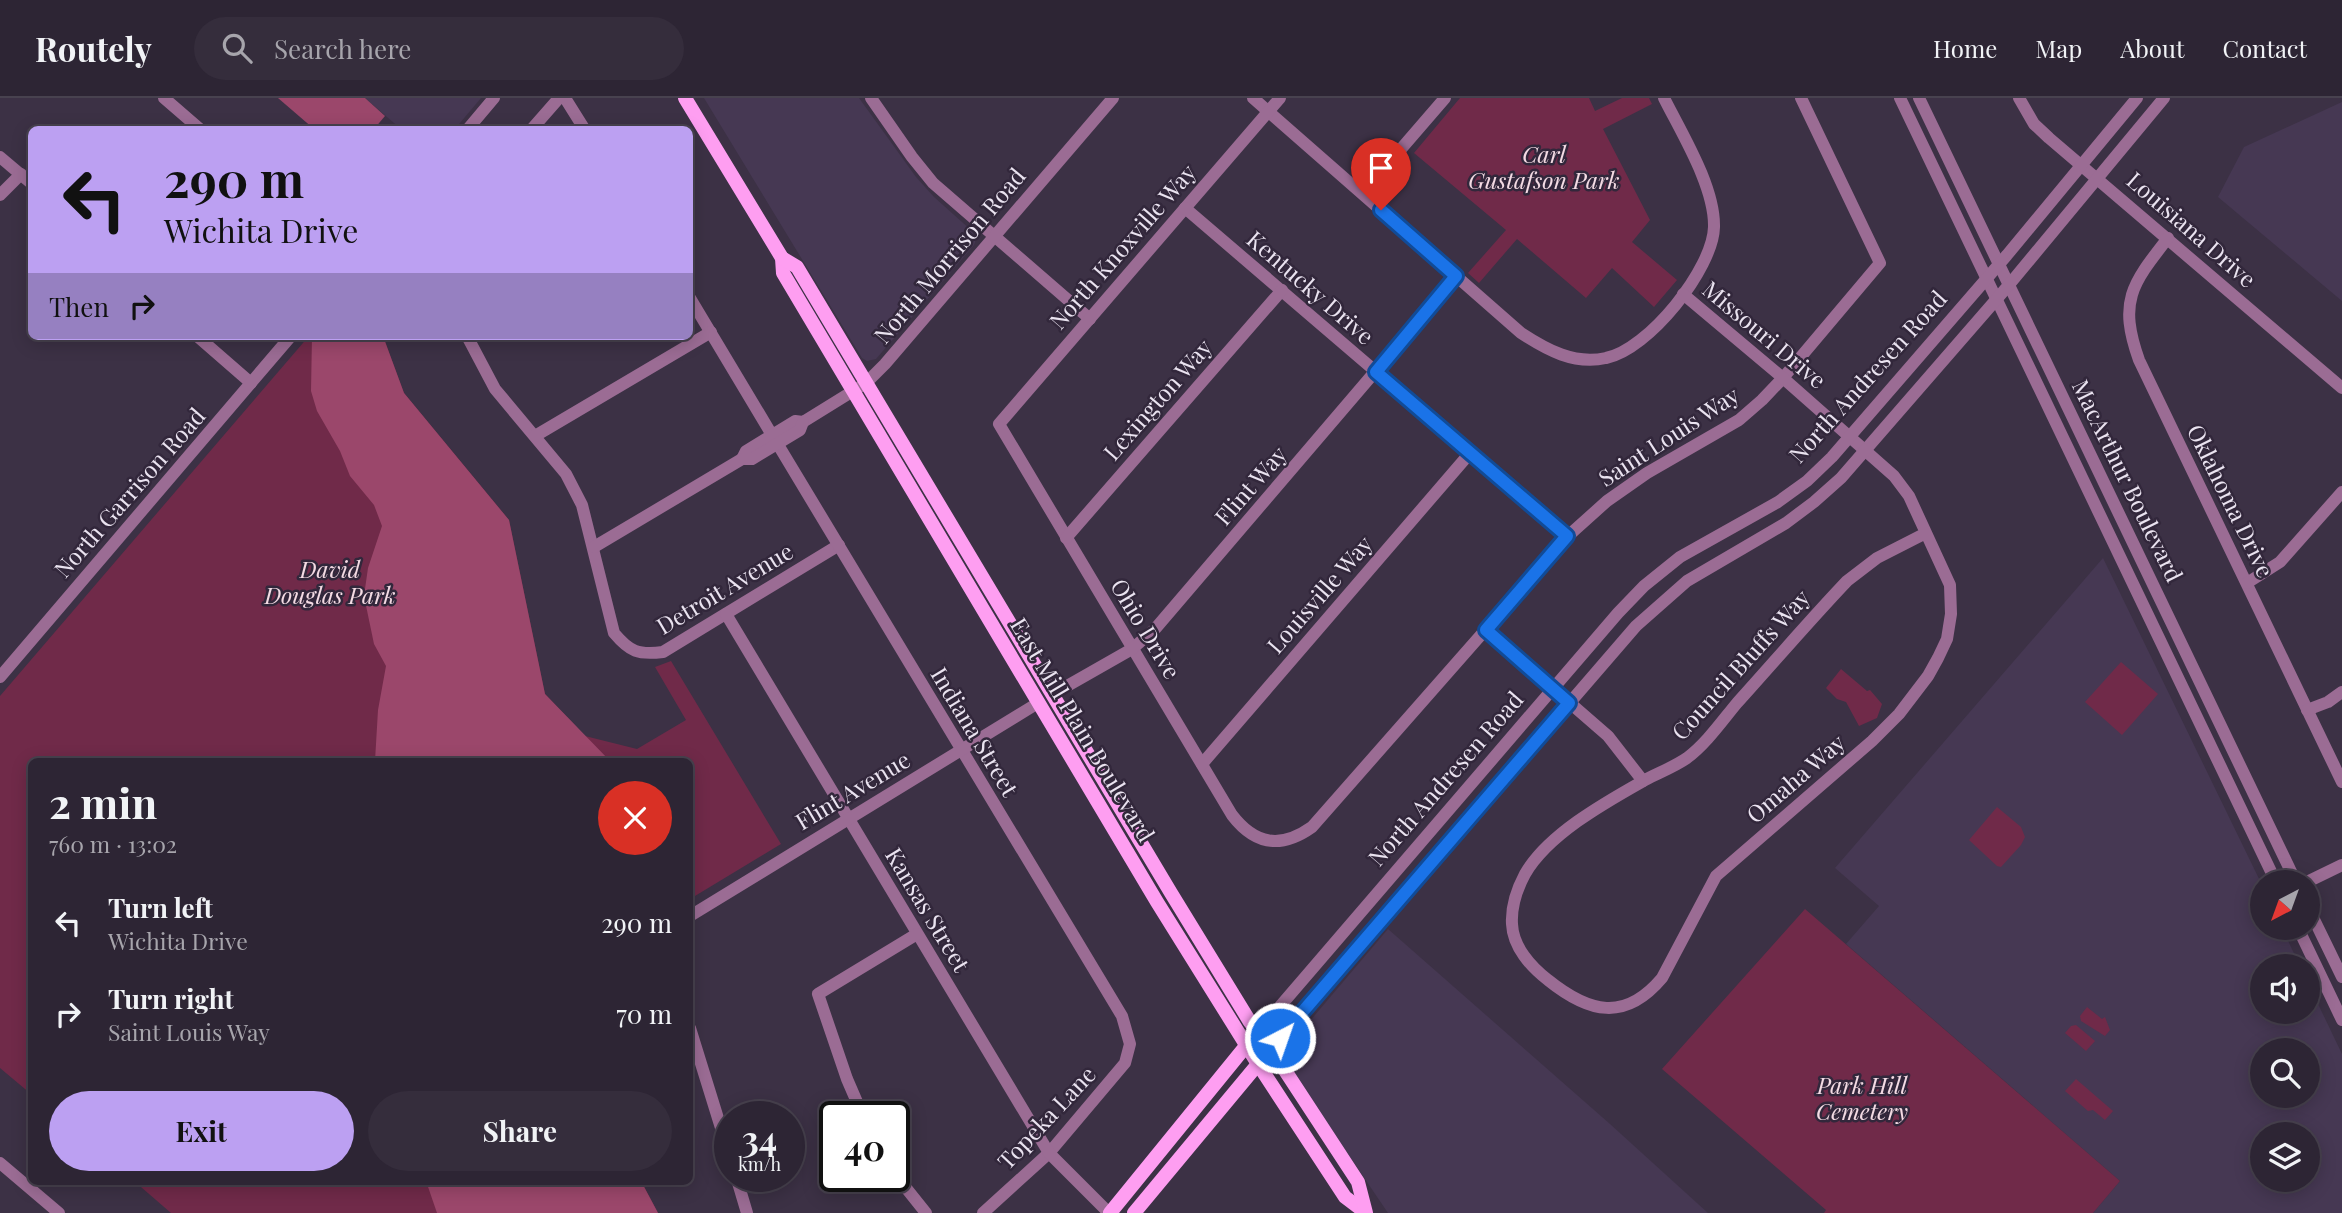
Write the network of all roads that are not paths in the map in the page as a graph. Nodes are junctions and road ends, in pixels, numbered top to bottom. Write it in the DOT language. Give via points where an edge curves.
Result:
graph roads {
  1 [pos="164,98"];
  2 [pos="494,98"];
  3 [pos="559,98"];
  4 [pos="565,98"];
  5 [pos="685,98"];
  6 [pos="871,98"];
  7 [pos="1113,98"];
  8 [pos="1253,98"];
  9 [pos="1280,98"];
  10 [pos="1445,98"];
  11 [pos="1664,98"];
  12 [pos="1801,98"];
  13 [pos="1900,98"];
  14 [pos="1919,98"];
  15 [pos="2019,98"];
  16 [pos="2137,98"];
  17 [pos="2164,98"];
  18 [pos="1269,111"];
  19 [pos="196,126"];
  20 [pos="470,126"];
  21 [pos="534,126"];
  22 [pos="582,126"];
  23 [pos="0,157"];
  24 [pos="2082,166"];
  25 [pos="21,174"];
  26 [pos="2097,178"];
  27 [pos="28,180"];
  28 [pos="1363,194"];
  29 [pos="0,195"];
  30 [pos="1185,208"];
  31 [pos="993,237"];
  32 [pos="2168,238"];
  33 [pos="782,258"];
  34 [pos="1998,265"];
  35 [pos="1456,276"];
  36 [pos="1986,280"];
  37 [pos="2008,286"];
  38 [pos="1282,290"];
  39 [pos="1683,294"];
  40 [pos="1996,300"];
  41 [pos="693,303"];
  42 [pos="1090,319"];
  43 [pos="710,332"];
  44 [pos="202,340"];
  45 [pos="288,340"];
  46 [pos="469,340"];
  47 [pos="1376,372"];
  48 [pos="1783,377"];
  49 [pos="251,383"];
  50 [pos="866,383"];
  51 [pos="2342,388"];
  52 [pos="853,391"];
  53 [pos="999,424"];
  54 [pos="535,436"];
  55 [pos="1851,436"];
  56 [pos="775,439"];
  57 [pos="1867,450"];
  58 [pos="1470,453"];
  59 [pos="2342,492"];
  60 [pos="1926,533"];
  61 [pos="1567,536"];
  62 [pos="1066,538"];
  63 [pos="839,545"];
  64 [pos="594,547"];
  65 [pos="2247,583"];
  66 [pos="726,614"];
  67 [pos="1486,630"];
  68 [pos="1132,649"];
  69 [pos="3,668"];
  70 [pos="1553,689"];
  71 [pos="2342,692"];
  72 [pos="1054,694"];
  73 [pos="1038,703"];
  74 [pos="1569,703"];
  75 [pos="2307,710"];
  76 [pos="960,751"];
  77 [pos="1202,764"];
  78 [pos="1643,781"];
  79 [pos="2342,782"];
  80 [pos="848,819"];
  81 [pos="1269,841"];
  82 [pos="2342,865"];
  83 [pos="2270,870"];
  84 [pos="2290,870"];
  85 [pos="2320,876"];
  86 [pos="693,914"];
  87 [pos="2320,931"];
  88 [pos="917,934"];
  89 [pos="2304,940"];
  90 [pos="2342,976"];
  91 [pos="1590,1007"];
  92 [pos="2342,1020"];
  93 [pos="1258,1032"];
  94 [pos="693,1038"];
  95 [pos="1130,1044"];
  96 [pos="1246,1045"];
  97 [pos="1271,1049"];
  98 [pos="1258,1064"];
  99 [pos="856,1101"];
  100 [pos="714,1105"];
  101 [pos="1049,1153"];
  102 [pos="0,1163"];
  103 [pos="741,1192"];
  104 [pos="909,1192"];
  105 [pos="1366,1212"];
  106 [pos="59,1213"];
  107 [pos="747,1213"];
  108 [pos="926,1213"];
  109 [pos="983,1213"];
  110 [pos="1110,1213"];
  111 [pos="1134,1213"];
  1 -- 19 [label="street"];
  2 -- 20 [label="street"];
  3 -- 21 [label="street"];
  4 -- 22 [label="street"];
  5 -- 33 [label="main road, East Mill Plain Boulevard"];
  6 -- 31 [label="street" via="933,183"];
  7 -- 31 [label="street, North Morrison Road"];
  8 -- 18 [label="street"];
  9 -- 18 [label="street, North Knoxville Way"];
  10 -- 28 [label="street"];
  11 -- 39 [label="street" via="1709,190 1713,208 1714,230 1708,251"];
  12 -- 48 [label="street, Saint Louis Way" via="1880,263"];
  13 -- 36 [label="street, MacArthur Boulevard"];
  14 -- 34 [label="street, MacArthur Boulevard"];
  15 -- 24 [label="street, Louisiana Drive" via="2034,124"];
  16 -- 24 [label="street, North Andresen Road"];
  17 -- 26 [label="street, North Andresen Road"];
  18 -- 28 [label="street"];
  18 -- 30 [label="street, North Knoxville Way"];
  23 -- 25 [label="street"];
  24 -- 26 [label="street, Louisiana Drive"];
  24 -- 34 [label="street, North Andresen Road"];
  25 -- 27 [label="street"];
  25 -- 29 [label="street"];
  26 -- 32 [label="street, Louisiana Drive"];
  26 -- 37 [label="street, North Andresen Road"];
  28 -- 35 [label="street"];
  30 -- 38 [label="street, Kentucky Drive"];
  30 -- 42 [label="street, North Knoxville Way"];
  31 -- 42 [label="street"];
  31 -- 50 [label="street, North Morrison Road"];
  32 -- 51 [label="street, Louisiana Drive"];
  32 -- 65 [label="street, Oklahoma Drive" via="2132,292 2130,336"];
  33 -- 50 [label="main road, East Mill Plain Boulevard" via="797,267"];
  33 -- 52 [label="main road, East Mill Plain Boulevard" via="783,273"];
  34 -- 36 [label="street, North Andresen Road"];
  34 -- 37 [label="street, MacArthur Boulevard"];
  35 -- 39 [label="street" via="1544,349 1586,359 1607,358 1626,349 1650,332"];
  35 -- 47 [label="street, Flint Way"];
  36 -- 40 [label="street, MacArthur Boulevard"];
  36 -- 55 [label="street, North Andresen Road"];
  37 -- 40 [label="street, North Andresen Road"];
  37 -- 84 [label="street, MacArthur Boulevard"];
  38 -- 47 [label="street, Kentucky Drive"];
  38 -- 62 [label="street, Lexington Way"];
  39 -- 48 [label="street, Missouri Drive"];
  40 -- 57 [label="street, North Andresen Road"];
  40 -- 83 [label="street, MacArthur Boulevard"];
  41 -- 43 [label="street, Indiana Street"];
  42 -- 53 [label="street, North Knoxville Way"];
  43 -- 54 [label="street"];
  43 -- 56 [label="street, Indiana Street"];
  44 -- 49 [label="street"];
  45 -- 49 [label="street, North Garrison Road"];
  46 -- 54 [label="street" via="495,389"];
  47 -- 58 [label="street, Kentucky Drive"];
  47 -- 68 [label="street, Flint Way" via="1155,629"];
  48 -- 55 [label="street, Missouri Drive"];
  48 -- 61 [label="street, Saint Louis Way" via="1739,419 1647,473"];
  49 -- 69 [label="street, North Garrison Road"];
  50 -- 52 [label="street, North Morrison Road"];
  50 -- 72 [label="main road, East Mill Plain Boulevard"];
  52 -- 56 [label="street, North Morrison Road" via="803,422 800,430"];
  52 -- 73 [label="main road, East Mill Plain Boulevard"];
  53 -- 62 [label="street, Ohio Drive"];
  54 -- 64 [label="street" via="566,474 582,505"];
  55 -- 57 [label="street, Missouri Drive"];
  55 -- 70 [label="street, North Andresen Road" via="1807,481 1680,557 1644,586"];
  56 -- 63 [label="street, Indiana Street"];
  56 -- 64 [label="street, North Morrison Road" via="752,459 742,459"];
  57 -- 60 [label="street, Missouri Drive" via="1909,496"];
  57 -- 74 [label="street, North Andresen Road" via="1805,509 1710,565 1658,604"];
  58 -- 61 [label="street, Kentucky Drive"];
  58 -- 77 [label="street, Louisville Way"];
  59 -- 65 [label="street" via="2280,562"];
  60 -- 78 [label="street, Council Bluffs Way" via="1877,558 1847,581 1687,758"];
  60 -- 91 [label="street, Omaha Way" via="1950,585 1951,614 1947,639 1928,676 1872,741 1716,876 1662,978 1651,990 1632,1003"];
  61 -- 67 [label="street, Saint Louis Way"];
  62 -- 68 [label="street, Ohio Drive"];
  63 -- 66 [label="street, Detroit Avenue"];
  63 -- 76 [label="street, Indiana Street"];
  64 -- 66 [label="street, Detroit Avenue" via="614,633 628,649 663,652"];
  65 -- 75 [label="street, Oklahoma Drive"];
  66 -- 80 [label="street, Kansas Street"];
  67 -- 70 [label="street"];
  67 -- 81 [label="street, Saint Louis Way" via="1312,827 1292,839"];
  68 -- 72 [label="street, Flint Way"];
  68 -- 77 [label="street, Ohio Drive"];
  70 -- 74 [label="street"];
  70 -- 93 [label="street, North Andresen Road"];
  71 -- 75 [label="street"];
  72 -- 93 [label="main road, East Mill Plain Boulevard"];
  73 -- 76 [label="street, Flint Avenue"];
  73 -- 96 [label="main road, East Mill Plain Boulevard"];
  74 -- 78 [label="street" via="1608,736"];
  74 -- 97 [label="street, North Andresen Road"];
  75 -- 79 [label="street, Oklahoma Drive"];
  76 -- 80 [label="street, Flint Avenue"];
  76 -- 95 [label="street, Indiana Street" via="1122,1016"];
  77 -- 81 [label="street, Ohio Drive" via="1241,827"];
  78 -- 91 [label="street, Council Bluffs Way" via="1559,836 1538,855 1515,895 1511,926 1520,950 1534,969"];
  80 -- 86 [label="street, Flint Avenue"];
  80 -- 88 [label="street, Kansas Street"];
  82 -- 85 [label="street"];
  87 -- 90 [label="street"];
  88 -- 99 [label="street" via="818,994"];
  88 -- 101 [label="street, Kansas Street"];
  89 -- 92 [label="street"];
  93 -- 96 [label="main road, North Andresen Road"];
  93 -- 97 [label="main road, East Mill Plain Boulevard"];
  94 -- 100 [label="street"];
  95 -- 101 [label="street, Topeka Lane" via="1125,1063"];
  96 -- 98 [label="main road, East Mill Plain Boulevard"];
  96 -- 110 [label="main road, North Andresen Road"];
  97 -- 98 [label="main road, North Andresen Road"];
  97 -- 105 [label="main road, East Mill Plain Boulevard" via="1357,1182"];
  98 -- 105 [label="main road, East Mill Plain Boulevard" via="1345,1198"];
  98 -- 111 [label="main road, North Andresen Road"];
  101 -- 109 [label="street, Topeka Lane"];
  101 -- 110 [label="street, Kansas Street"];
  102 -- 106 [label="street"];
  103 -- 107 [label="street"];
  104 -- 108 [label="street"];
}
